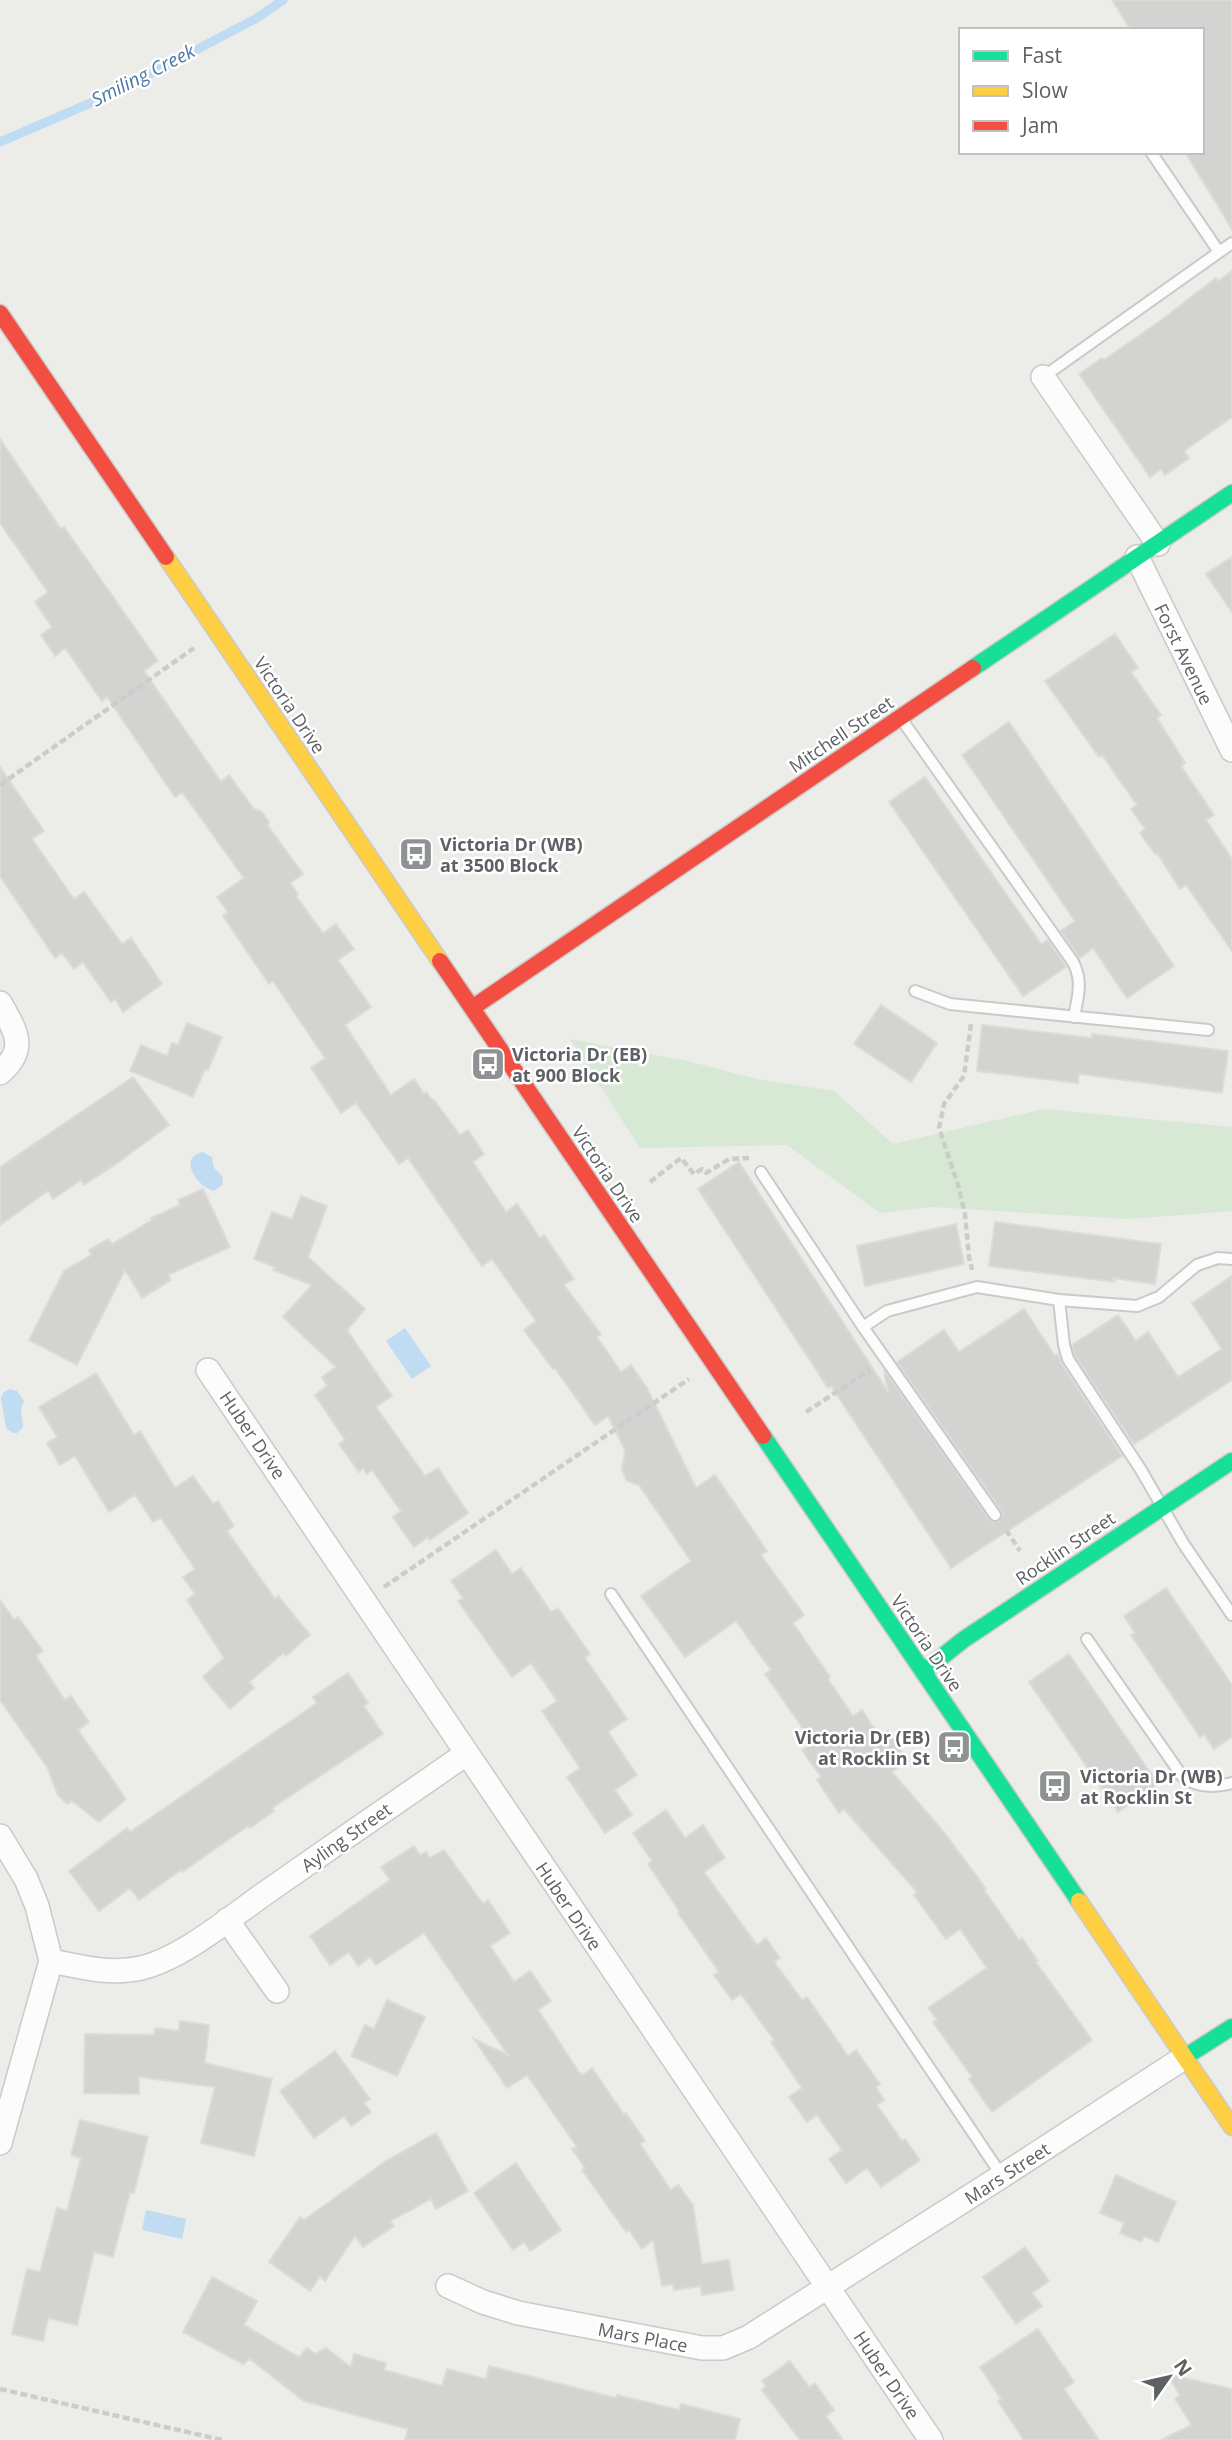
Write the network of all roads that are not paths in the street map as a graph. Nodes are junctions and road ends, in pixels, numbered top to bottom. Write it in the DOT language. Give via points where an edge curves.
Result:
graph roads {
  1 [pos="1152,154"];
  2 [pos="1232,243"];
  3 [pos="1219,252"];
  4 [pos="0,313"];
  5 [pos="1043,377"];
  6 [pos="1232,493"];
  7 [pos="1158,544"];
  8 [pos="1137,557"];
  9 [pos="900,718"];
  10 [pos="1229,735"];
  11 [pos="915,991"];
  12 [pos="0,1003"];
  13 [pos="472,1008"];
  14 [pos="1074,1017"];
  15 [pos="1208,1030"];
  16 [pos="0,1073"];
  17 [pos="761,1172"];
  18 [pos="1232,1259"];
  19 [pos="1059,1300"];
  20 [pos="863,1327"];
  21 [pos="208,1370"];
  22 [pos="1232,1461"];
  23 [pos="1163,1506"];
  24 [pos="995,1515"];
  25 [pos="611,1594"];
  26 [pos="1232,1615"];
  27 [pos="1087,1639"];
  28 [pos="923,1672"];
  29 [pos="466,1754"];
  30 [pos="1232,1783"];
  31 [pos="0,1836"];
  32 [pos="227,1920"];
  33 [pos="51,1961"];
  34 [pos="277,1991"];
  35 [pos="1232,2027"];
  36 [pos="1185,2057"];
  37 [pos="1232,2127"];
  38 [pos="0,2143"];
  39 [pos="1002,2176"];
  40 [pos="448,2286"];
  41 [pos="828,2287"];
  42 [pos="932,2440"];
  1 -- 3 [label="lane"];
  2 -- 3 [label="lane"];
  3 -- 5 [label="lane"];
  4 -- 13 [label="main road, Victoria Drive"];
  5 -- 7 [label="street"];
  6 -- 7 [label="main road, Mitchell Street"];
  7 -- 8 [label="main road, Mitchell Street"];
  8 -- 9 [label="main road, Mitchell Street"];
  8 -- 10 [label="street, Forst Avenue"];
  9 -- 13 [label="main road, Mitchell Street"];
  9 -- 14 [label="lane" via="1073,962 1080,984"];
  11 -- 14 [label="lane" via="950,1004"];
  12 -- 16 [label="street" via="12,1023 18,1048"];
  13 -- 28 [label="main road, Victoria Drive"];
  14 -- 15 [label="lane"];
  17 -- 20 [label="lane"];
  18 -- 19 [label="lane" via="1207,1261 1159,1297 1137,1306"];
  19 -- 20 [label="lane" via="977,1287 887,1311"];
  19 -- 23 [label="lane" via="1068,1359"];
  20 -- 24 [label="lane"];
  21 -- 29 [label="street, Huber Drive"];
  22 -- 23 [label="main road, Rocklin Street"];
  23 -- 26 [label="lane"];
  23 -- 28 [label="main road, Rocklin Street" via="963,1640"];
  25 -- 39 [label="lane"];
  27 -- 30 [label="lane" via="1188,1782 1210,1787"];
  28 -- 36 [label="main road, Victoria Drive"];
  29 -- 32 [label="street, Ayling Street"];
  29 -- 41 [label="street, Huber Drive"];
  31 -- 33 [label="street" via="26,1879"];
  32 -- 33 [label="street, Ayling Street" via="168,1958 142,1968 105,1971"];
  32 -- 34 [label="street"];
  33 -- 38 [label="street"];
  35 -- 36 [label="main road"];
  36 -- 37 [label="main road, Victoria Drive"];
  36 -- 39 [label="street, Mars Street"];
  39 -- 41 [label="street, Mars Street"];
  40 -- 41 [label="street, Mars Place" via="518,2312 713,2349 738,2343"];
  41 -- 42 [label="street, Huber Drive"];
}
